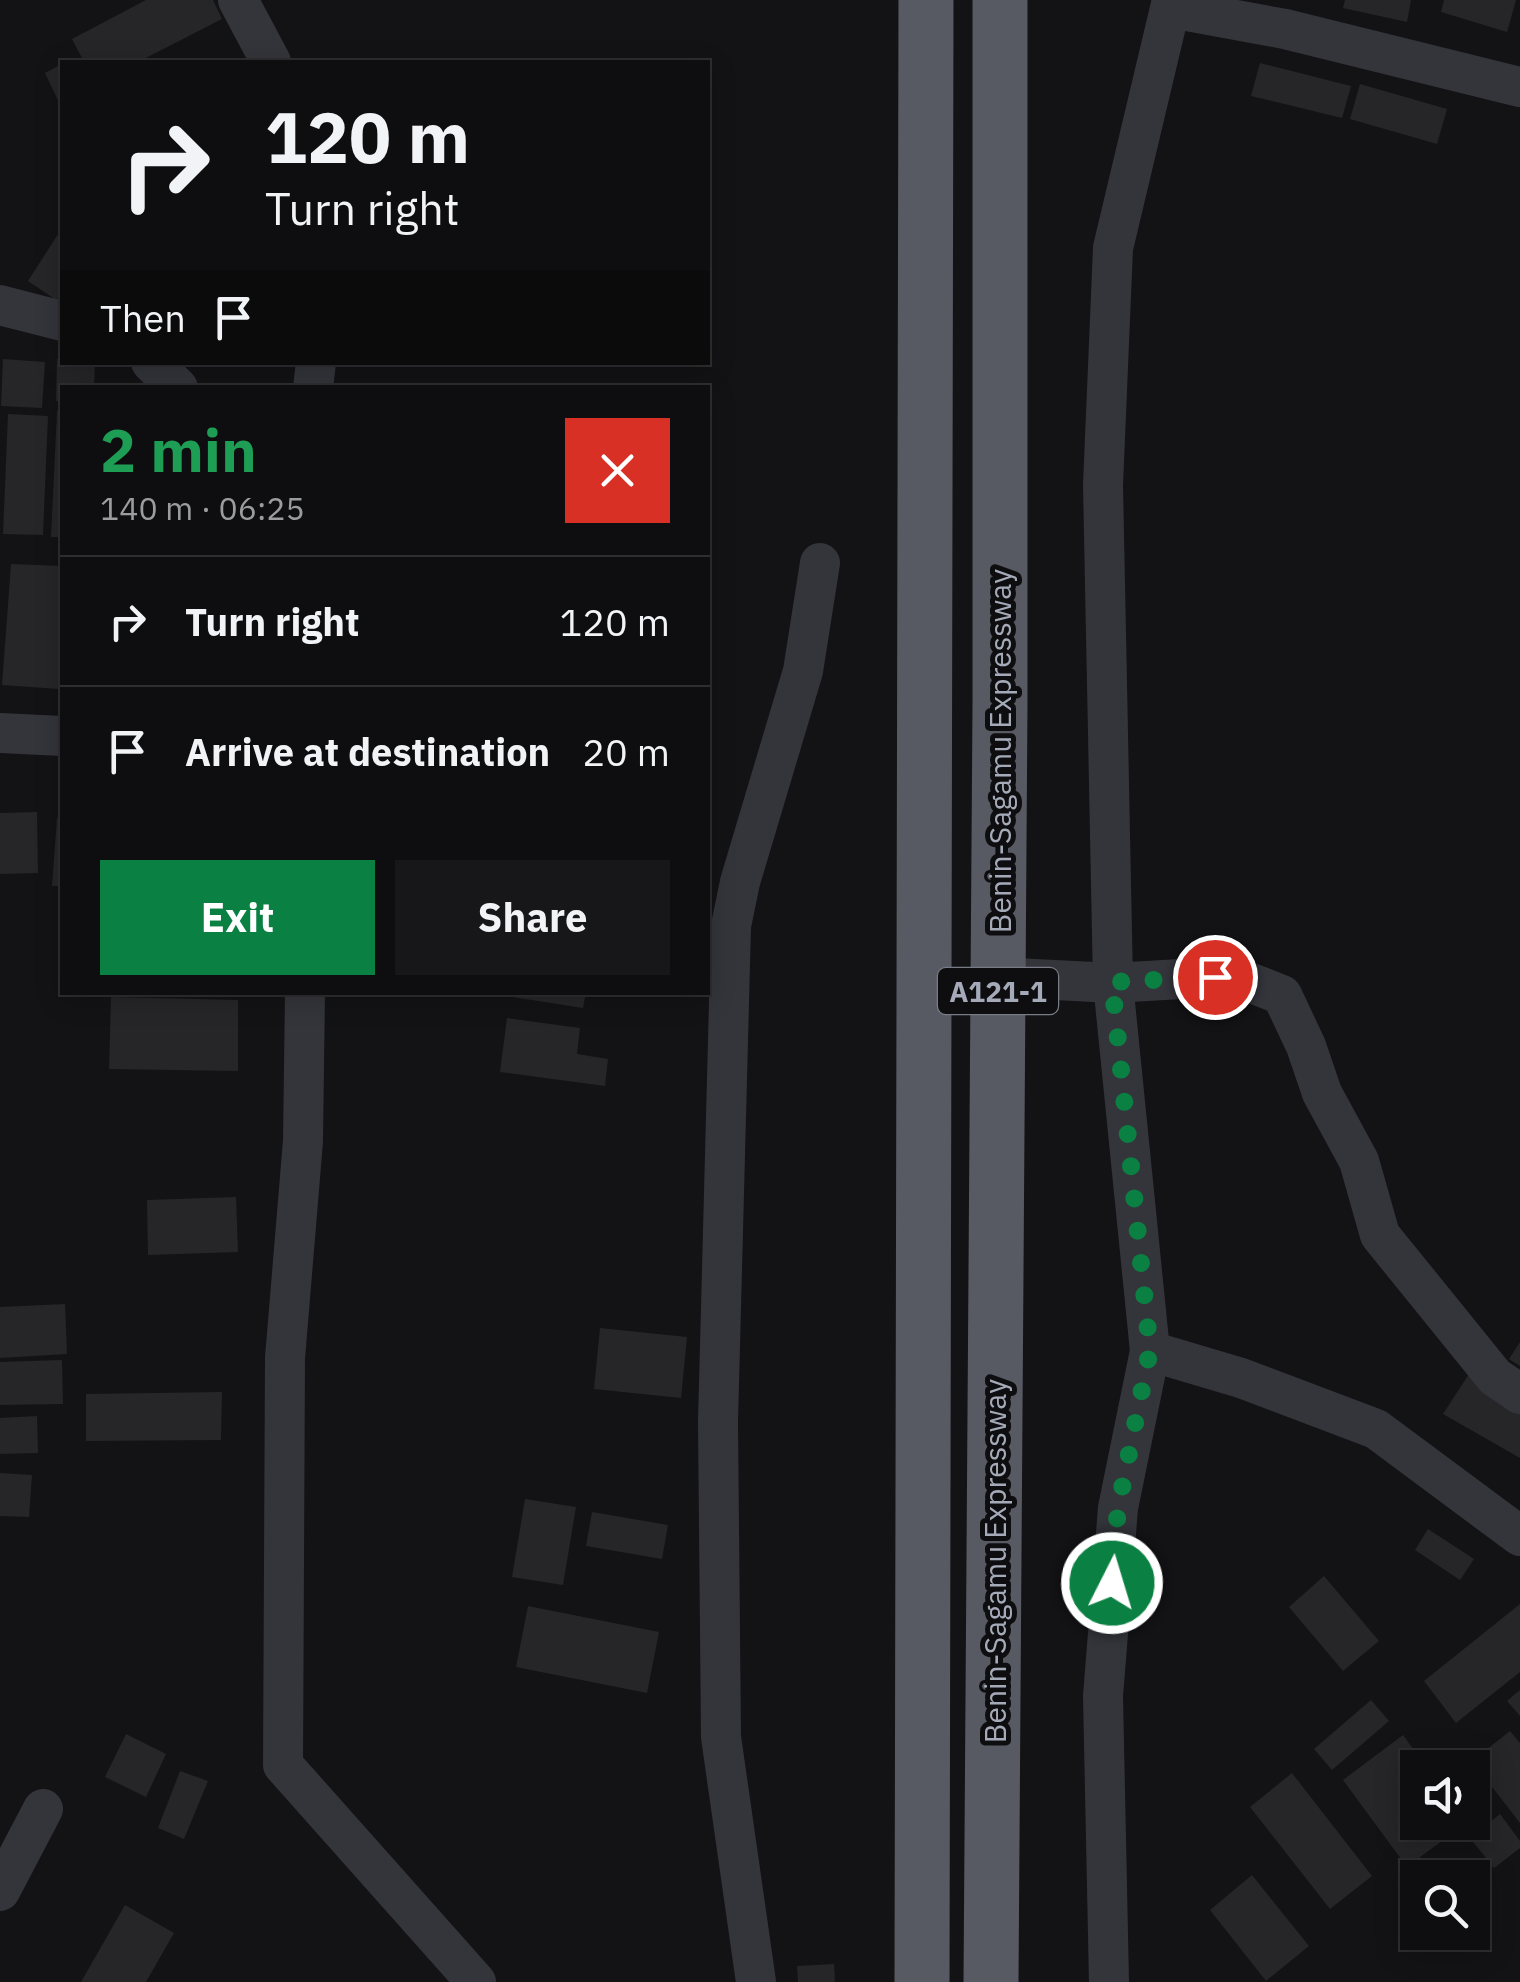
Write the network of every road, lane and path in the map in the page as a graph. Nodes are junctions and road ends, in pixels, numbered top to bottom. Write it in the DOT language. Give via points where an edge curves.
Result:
graph roads {
  1 [pos="238,0"];
  2 [pos="926,0"];
  3 [pos="1000,0"];
  4 [pos="1172,4"];
  5 [pos="270,60"];
  6 [pos="1520,72"];
  7 [pos="1520,87"];
  8 [pos="0,305"];
  9 [pos="60,320"];
  10 [pos="153,365"];
  11 [pos="175,385"];
  12 [pos="820,563"];
  13 [pos="0,733"];
  14 [pos="60,736"];
  15 [pos="998,977"];
  16 [pos="1112,982"];
  17 [pos="305,995"];
  18 [pos="1150,1350"];
  19 [pos="1520,1394"];
  20 [pos="1518,1530"];
  21 [pos="43,1808"];
  22 [pos="0,1891"];
  23 [pos="476,1982"];
  24 [pos="756,1982"];
  25 [pos="922,1982"];
  26 [pos="991,1982"];
  27 [pos="1109,1982"];
  1 -- 5 [label="street"];
  2 -- 25 [label="highway, A121-1"];
  3 -- 15 [label="highway, Benin-Sagamu Expressway / A121-1"];
  4 -- 6 [label="street" via="1338,25"];
  4 -- 7 [label="street"];
  4 -- 16 [label="street" via="1112,248 1103,484"];
  8 -- 9 [label="street"];
  10 -- 11 [label="street"];
  12 -- 24 [label="street" via="803,670 732,926 718,1422 721,1738"];
  13 -- 14 [label="street"];
  15 -- 16 [label="street"];
  15 -- 26 [label="highway, Benin-Sagamu Expressway / A121-1"];
  16 -- 18 [label="street"];
  16 -- 19 [label="street" via="1215,977 1282,995 1358,1162 1380,1235 1495,1377"];
  17 -- 23 [label="street" via="302,1140 285,1358 282,1765"];
  18 -- 20 [label="street" via="1376,1429"];
  18 -- 27 [label="street" via="1118,1508 1103,1696"];
  21 -- 22 [label="street"];
}
